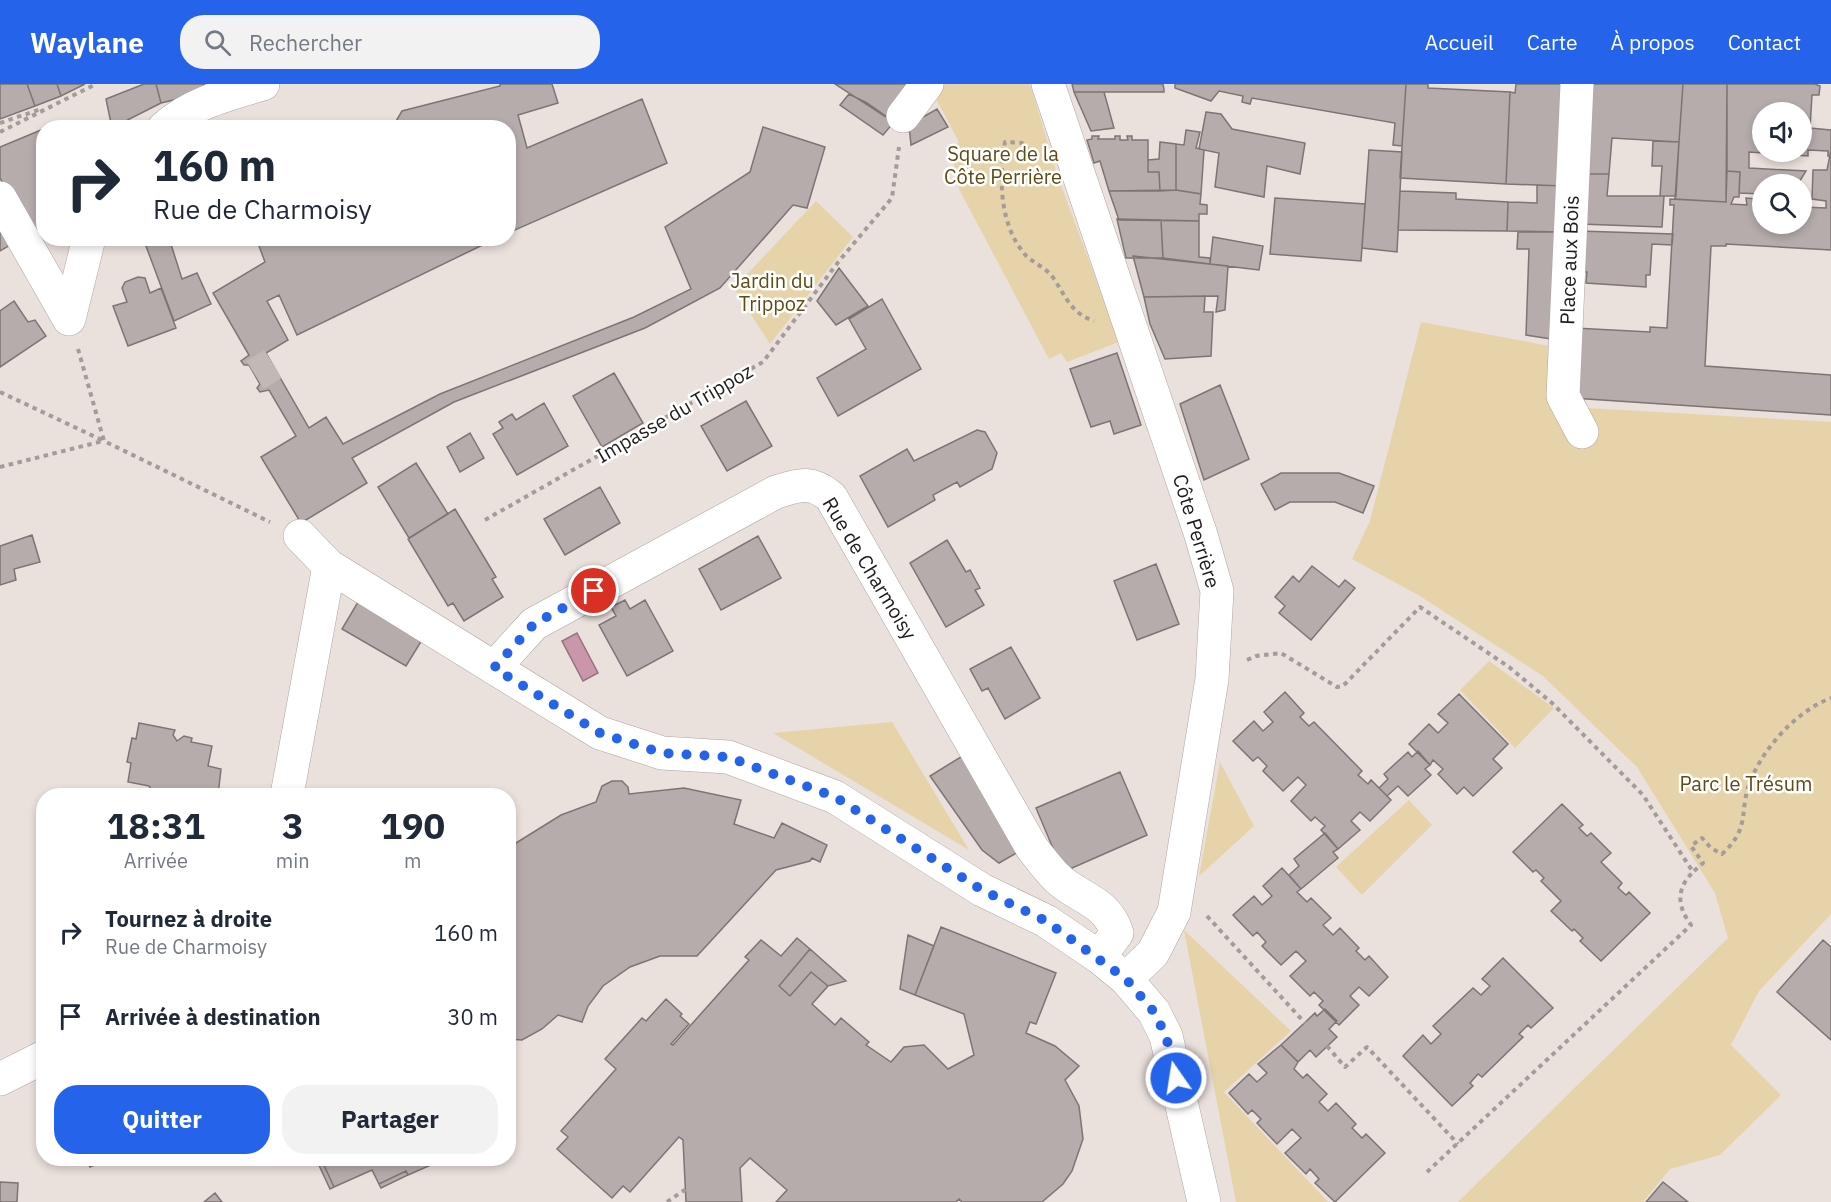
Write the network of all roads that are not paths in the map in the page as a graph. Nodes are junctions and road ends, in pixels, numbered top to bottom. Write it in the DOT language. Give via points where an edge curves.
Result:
graph roads {
  1 [pos="263,84"];
  2 [pos="927,84"];
  3 [pos="1048,84"];
  4 [pos="1577,84"];
  5 [pos="903,116"];
  6 [pos="172,120"];
  7 [pos="0,198"];
  8 [pos="87,246"];
  9 [pos="1582,432"];
  10 [pos="300,536"];
  11 [pos="329,566"];
  12 [pos="494,668"];
  13 [pos="288,788"];
  14 [pos="1099,957"];
  15 [pos="1126,979"];
  16 [pos="36,1061"];
  17 [pos="0,1079"];
  18 [pos="1204,1202"];
  1 -- 6 [label="street" via="210,100"];
  2 -- 5 [label="street"];
  3 -- 15 [label="street, Côte Perrière" via="1201,535 1216,591 1212,679 1174,912 1153,953"];
  4 -- 9 [label="street, Place aux Bois" via="1563,396"];
  7 -- 8 [label="street" via="69,319"];
  10 -- 11 [label="street"];
  11 -- 12 [label="street"];
  11 -- 13 [label="street"];
  12 -- 14 [label="street" via="600,733 662,753 728,757 835,797 982,890 1046,921"];
  12 -- 14 [label="street, Rue de Charmoisy" via="534,624 776,492 807,485 819,487 831,497 1032,848 1057,879 1099,905 1112,920 1117,933"];
  14 -- 15 [label="street"];
  15 -- 18 [label="street" via="1154,1012 1166,1036"];
  16 -- 17 [label="street"];
}
